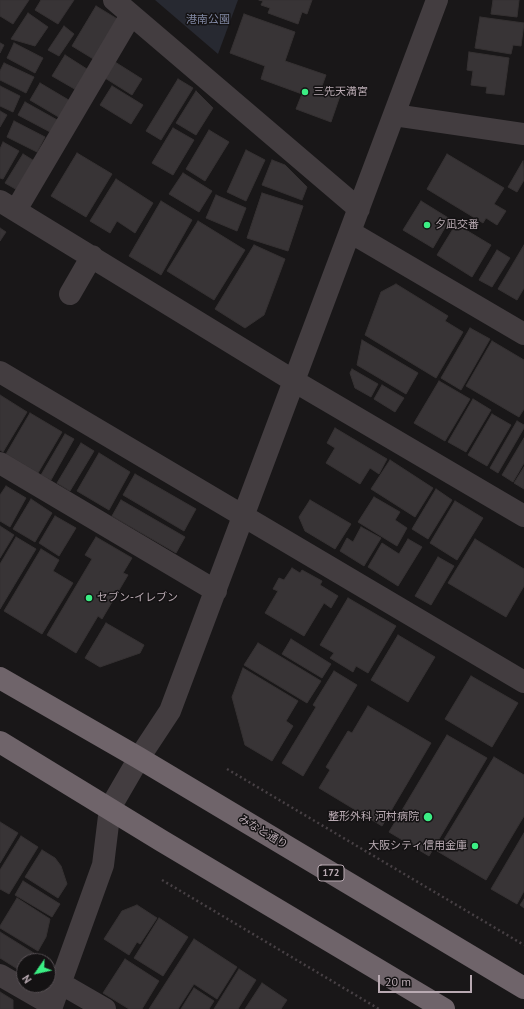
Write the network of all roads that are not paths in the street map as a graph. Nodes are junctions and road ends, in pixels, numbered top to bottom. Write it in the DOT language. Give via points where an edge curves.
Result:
graph roads {
  1 [pos="114,0"];
  2 [pos="437,0"];
  3 [pos="131,15"];
  4 [pos="394,115"];
  5 [pos="524,134"];
  6 [pos="8,206"];
  7 [pos="359,209"];
  8 [pos="350,232"];
  9 [pos="92,256"];
  10 [pos="70,294"];
  11 [pos="524,334"];
  12 [pos="0,372"];
  13 [pos="294,381"];
  14 [pos="0,463"];
  15 [pos="524,516"];
  16 [pos="243,517"];
  17 [pos="216,591"];
  18 [pos="0,678"];
  19 [pos="524,682"];
  20 [pos="0,742"];
  21 [pos="139,758"];
  22 [pos="110,808"];
  23 [pos="0,975"];
  24 [pos="60,983"];
  25 [pos="524,988"];
  26 [pos="51,1007"];
  27 [pos="104,1009"];
  28 [pos="444,1009"];
  1 -- 3 [label="street"];
  2 -- 4 [label="street"];
  3 -- 6 [label="street"];
  3 -- 7 [label="street"];
  4 -- 5 [label="street"];
  4 -- 7 [label="street"];
  6 -- 9 [label="street"];
  7 -- 8 [label="street"];
  8 -- 11 [label="street"];
  8 -- 13 [label="street"];
  9 -- 10 [label="street"];
  9 -- 13 [label="street"];
  12 -- 16 [label="street"];
  13 -- 15 [label="street"];
  13 -- 16 [label="street"];
  14 -- 17 [label="street"];
  16 -- 17 [label="street"];
  16 -- 19 [label="street"];
  17 -- 21 [label="street" via="170,711"];
  18 -- 21 [label="highway, みなと通り / 172"];
  20 -- 22 [label="highway"];
  21 -- 22 [label="street"];
  21 -- 25 [label="highway, みなと通り / 172"];
  22 -- 24 [label="street" via="103,865"];
  22 -- 28 [label="highway"];
  23 -- 26 [label="street"];
  24 -- 26 [label="street"];
  24 -- 27 [label="street"];
}
